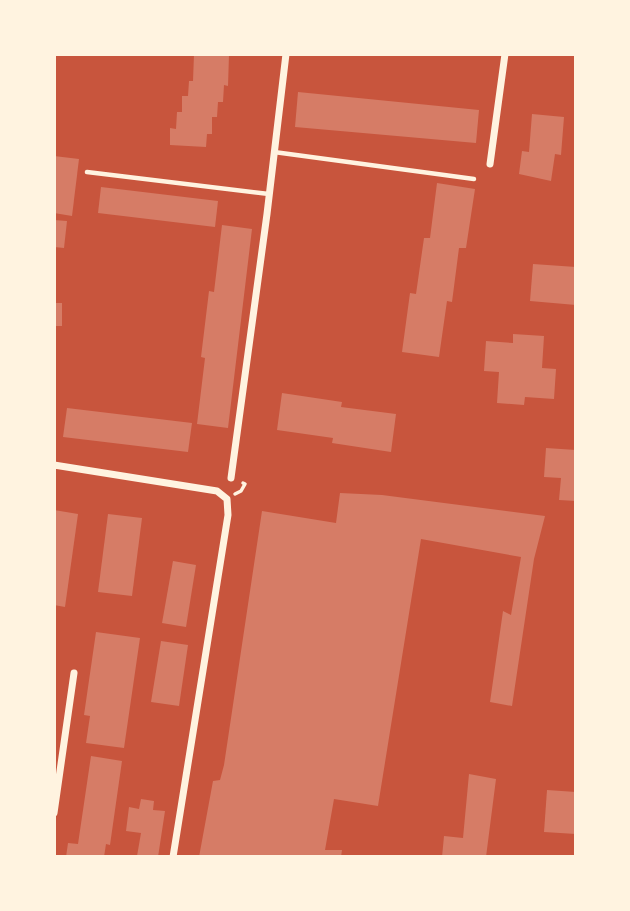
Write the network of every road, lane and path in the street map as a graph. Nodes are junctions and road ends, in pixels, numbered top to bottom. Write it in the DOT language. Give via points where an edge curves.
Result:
graph roads {
  1 [pos="286,54"];
  2 [pos="505,54"];
  3 [pos="274,152"];
  4 [pos="490,164"];
  5 [pos="87,172"];
  6 [pos="474,179"];
  7 [pos="269,194"];
  8 [pos="54,465"];
  9 [pos="231,478"];
  10 [pos="245,484"];
  11 [pos="251,486"];
  12 [pos="74,673"];
  13 [pos="54,813"];
  14 [pos="173,857"];
  1 -- 3 [label="street"];
  2 -- 4 [label="street"];
  3 -- 6 [label="lane"];
  3 -- 7 [label="street"];
  5 -- 7 [label="lane"];
  7 -- 9 [label="street"];
  8 -- 14 [label="street" via="212,490 228,504"];
  10 -- 11 [label="path"];
  12 -- 13 [label="street"];
}
